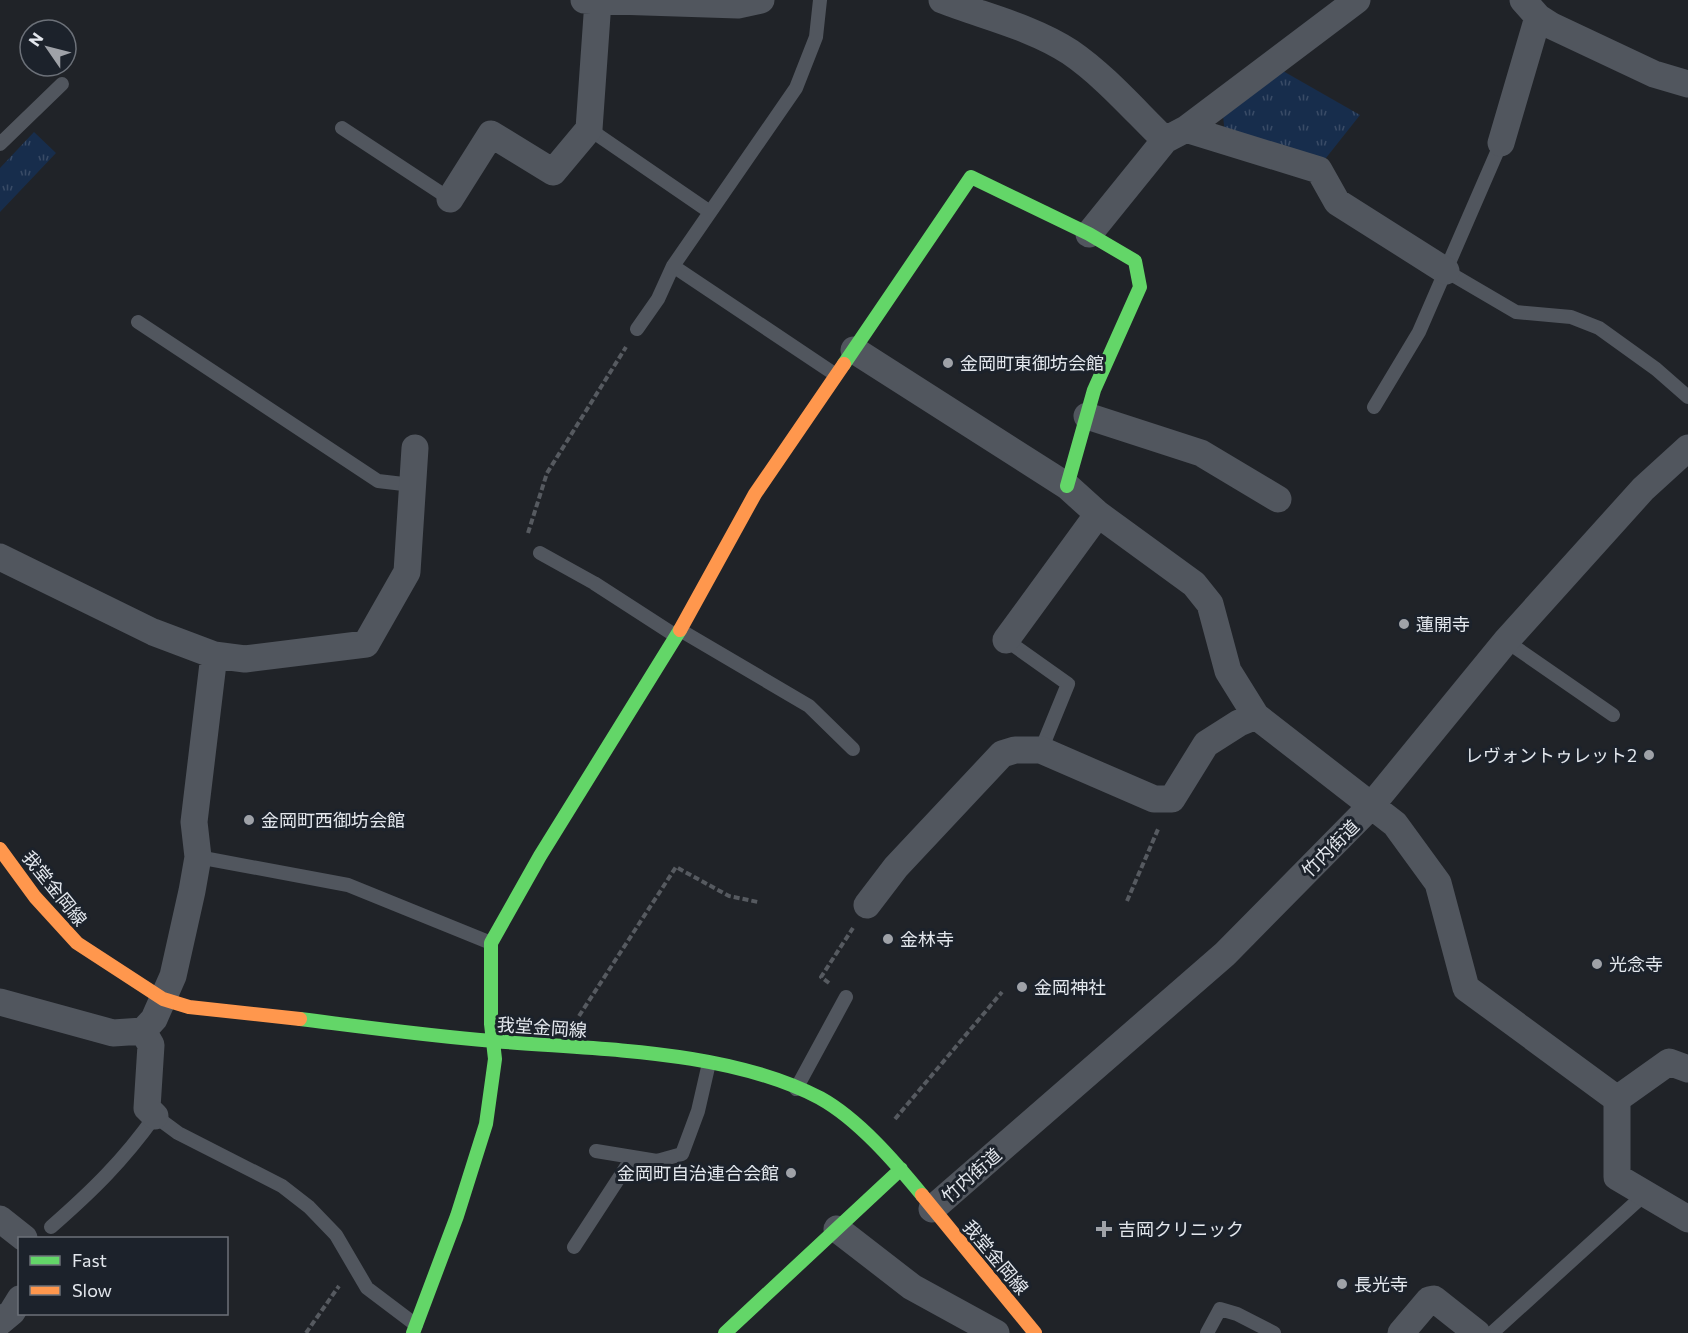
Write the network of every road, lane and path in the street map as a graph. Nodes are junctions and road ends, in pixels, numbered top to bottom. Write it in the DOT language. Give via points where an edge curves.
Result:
graph roads {
  1 [pos="761,0"];
  2 [pos="820,0"];
  3 [pos="942,0"];
  4 [pos="1358,0"];
  5 [pos="591,1"];
  6 [pos="1530,9"];
  7 [pos="62,84"];
  8 [pos="1688,84"];
  9 [pos="342,128"];
  10 [pos="590,129"];
  11 [pos="1175,135"];
  12 [pos="1501,143"];
  13 [pos="0,144"];
  14 [pos="450,200"];
  15 [pos="710,212"];
  16 [pos="1089,234"];
  17 [pos="673,266"];
  18 [pos="1446,271"];
  19 [pos="138,322"];
  20 [pos="637,329"];
  21 [pos="854,350"];
  22 [pos="836,375"];
  23 [pos="1688,397"];
  24 [pos="1374,407"];
  25 [pos="1087,416"];
  26 [pos="415,448"];
  27 [pos="1688,448"];
  28 [pos="412,485"];
  29 [pos="1067,486"];
  30 [pos="1278,499"];
  31 [pos="1098,514"];
  32 [pos="540,553"];
  33 [pos="0,557"];
  34 [pos="678,633"];
  35 [pos="1006,640"];
  36 [pos="1506,641"];
  37 [pos="214,655"];
  38 [pos="1613,715"];
  39 [pos="1256,716"];
  40 [pos="853,749"];
  41 [pos="1041,750"];
  42 [pos="1172,799"];
  43 [pos="1371,806"];
  44 [pos="0,849"];
  45 [pos="198,857"];
  46 [pos="1127,901"];
  47 [pos="758,902"];
  48 [pos="867,906"];
  49 [pos="491,944"];
  50 [pos="1002,992"];
  51 [pos="846,997"];
  52 [pos="163,999"];
  53 [pos="0,1002"];
  54 [pos="143,1031"];
  55 [pos="492,1041"];
  56 [pos="566,1046"];
  57 [pos="709,1063"];
  58 [pos="1688,1069"];
  59 [pos="796,1089"];
  60 [pos="1617,1099"];
  61 [pos="155,1116"];
  62 [pos="874,1142"];
  63 [pos="596,1151"];
  64 [pos="632,1158"];
  65 [pos="901,1169"];
  66 [pos="1645,1194"];
  67 [pos="933,1209"];
  68 [pos="0,1219"];
  69 [pos="1688,1219"];
  70 [pos="51,1227"];
  71 [pos="837,1229"];
  72 [pos="22,1237"];
  73 [pos="574,1247"];
  74 [pos="354,1266"];
  75 [pos="18,1302"];
  76 [pos="0,1322"];
  77 [pos="415,1329"];
  78 [pos="306,1333"];
  79 [pos="725,1333"];
  80 [pos="996,1333"];
  81 [pos="1035,1333"];
  82 [pos="1207,1333"];
  83 [pos="1274,1333"];
  84 [pos="1401,1333"];
  85 [pos="1477,1333"];
  86 [pos="1492,1333"];
  1 -- 5 [label="street" via="738,4"];
  2 -- 15 [label="lane" via="816,37 796,88"];
  3 -- 11 [label="street" via="1068,51"];
  4 -- 11 [label="street"];
  5 -- 10 [label="street"];
  6 -- 8 [label="street" via="1654,74"];
  6 -- 12 [label="street"];
  7 -- 13 [label="lane"];
  9 -- 14 [label="lane"];
  10 -- 14 [label="street" via="553,172 491,134"];
  10 -- 15 [label="lane"];
  11 -- 16 [label="street"];
  11 -- 18 [label="street" via="1319,170 1337,202"];
  12 -- 18 [label="lane"];
  15 -- 17 [label="lane"];
  16 -- 21 [label="street" via="971,177"];
  16 -- 25 [label="street" via="1135,261 1140,287 1094,390"];
  17 -- 20 [label="lane" via="658,299"];
  17 -- 22 [label="lane"];
  18 -- 23 [label="lane" via="1516,312 1571,317 1599,328"];
  18 -- 24 [label="lane" via="1419,332"];
  19 -- 28 [label="lane" via="378,481"];
  20 -- 32 [label="path" via="547,473 528,532"];
  21 -- 22 [label="street"];
  21 -- 29 [label="street"];
  22 -- 34 [label="street" via="755,494"];
  25 -- 29 [label="street"];
  25 -- 30 [label="street" via="1201,453"];
  26 -- 28 [label="street"];
  27 -- 36 [label="street, 竹内街道" via="1643,489"];
  28 -- 37 [label="street" via="407,572 366,644 245,659"];
  29 -- 31 [label="street"];
  31 -- 35 [label="street"];
  31 -- 39 [label="street" via="1194,584 1210,604 1228,670"];
  32 -- 34 [label="lane"];
  33 -- 37 [label="street" via="153,632"];
  34 -- 40 [label="lane" via="809,706"];
  34 -- 49 [label="street" via="540,856"];
  35 -- 41 [label="lane" via="1068,684"];
  36 -- 38 [label="lane"];
  36 -- 43 [label="street, 竹内街道"];
  37 -- 45 [label="street" via="194,822"];
  39 -- 42 [label="street" via="1206,744"];
  39 -- 43 [label="street"];
  41 -- 42 [label="street" via="1154,799"];
  41 -- 48 [label="street" via="1002,754 896,867"];
  42 -- 46 [label="path"];
  43 -- 60 [label="street" via="1395,824 1438,883 1466,988"];
  43 -- 67 [label="street, 竹内街道" via="1225,954"];
  44 -- 52 [label="street, 我堂金岡線" via="35,897 77,943"];
  45 -- 49 [label="lane" via="348,885"];
  45 -- 52 [label="street" via="173,976"];
  47 -- 56 [label="path" via="729,896 676,867 586,1002"];
  48 -- 51 [label="path" via="822,977"];
  49 -- 55 [label="street"];
  50 -- 62 [label="path"];
  51 -- 59 [label="lane"];
  52 -- 54 [label="street"];
  52 -- 55 [label="street, 我堂金岡線" via="189,1007"];
  53 -- 54 [label="street" via="114,1033"];
  54 -- 61 [label="street" via="151,1045 147,1108"];
  55 -- 56 [label="street, 我堂金岡線"];
  55 -- 77 [label="street" via="495,1059 486,1124"];
  56 -- 57 [label="street, 我堂金岡線"];
  57 -- 59 [label="street, 我堂金岡線"];
  57 -- 64 [label="lane" via="698,1111 682,1154 657,1161"];
  58 -- 60 [label="street" via="1669,1062"];
  59 -- 62 [label="street, 我堂金岡線" via="821,1099"];
  60 -- 66 [label="street" via="1617,1177"];
  61 -- 70 [label="lane" via="103,1181"];
  61 -- 74 [label="lane" via="178,1133 282,1186 336,1235"];
  62 -- 65 [label="street, 我堂金岡線"];
  63 -- 64 [label="lane"];
  64 -- 73 [label="lane"];
  65 -- 67 [label="street, 我堂金岡線"];
  65 -- 71 [label="street"];
  66 -- 69 [label="street"];
  66 -- 86 [label="lane"];
  67 -- 81 [label="street, 我堂金岡線"];
  68 -- 72 [label="street"];
  71 -- 79 [label="street"];
  71 -- 80 [label="street" via="912,1287"];
  74 -- 77 [label="lane" via="368,1288"];
  74 -- 78 [label="path"];
  75 -- 76 [label="street"];
  82 -- 83 [label="lane" via="1220,1309"];
  84 -- 85 [label="street" via="1434,1299"];
}
